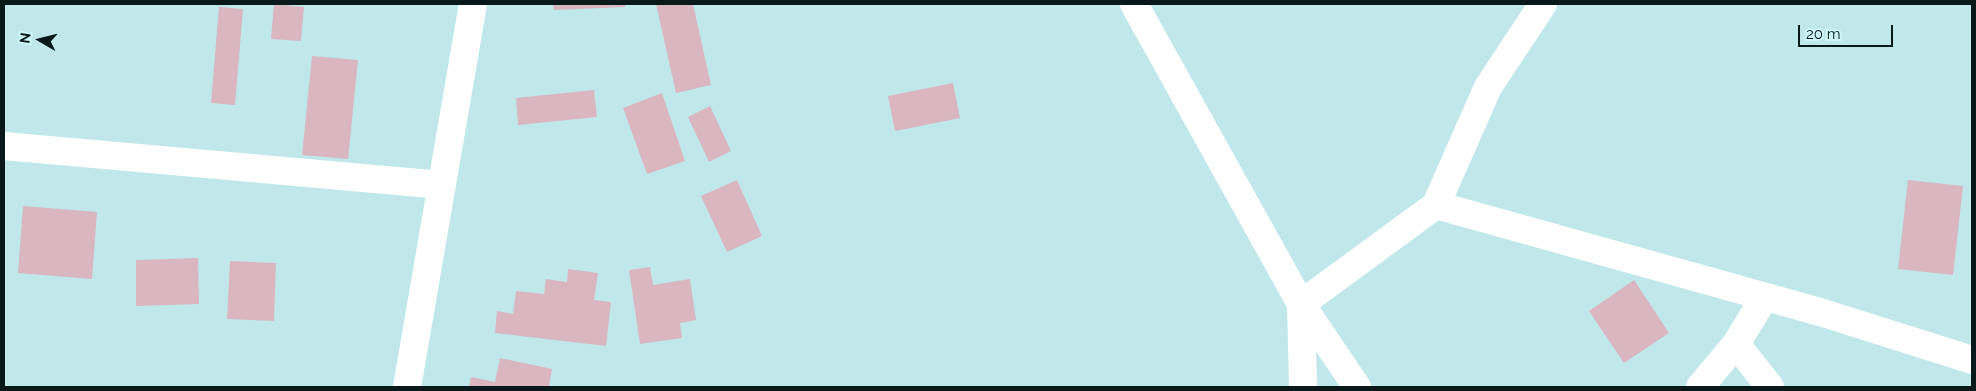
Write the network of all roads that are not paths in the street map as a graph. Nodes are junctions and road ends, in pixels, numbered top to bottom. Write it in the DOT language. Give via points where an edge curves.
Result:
graph roads {
  1 [pos="473,4"];
  2 [pos="1134,4"];
  3 [pos="1543,4"];
  4 [pos="4,146"];
  5 [pos="442,185"];
  6 [pos="1436,205"];
  7 [pos="1764,298"];
  8 [pos="1301,304"];
  9 [pos="1736,344"];
  10 [pos="1972,360"];
  11 [pos="407,387"];
  12 [pos="1303,387"];
  13 [pos="1357,387"];
  14 [pos="1700,387"];
  15 [pos="1770,387"];
  1 -- 5 [label="street"];
  2 -- 8 [label="street"];
  3 -- 6 [label="street" via="1488,87"];
  4 -- 5 [label="street"];
  5 -- 11 [label="street"];
  6 -- 7 [label="street"];
  6 -- 8 [label="street"];
  7 -- 9 [label="street"];
  7 -- 10 [label="street" via="1820,312"];
  8 -- 12 [label="street"];
  8 -- 13 [label="street"];
  9 -- 14 [label="street"];
  9 -- 15 [label="street"];
}
